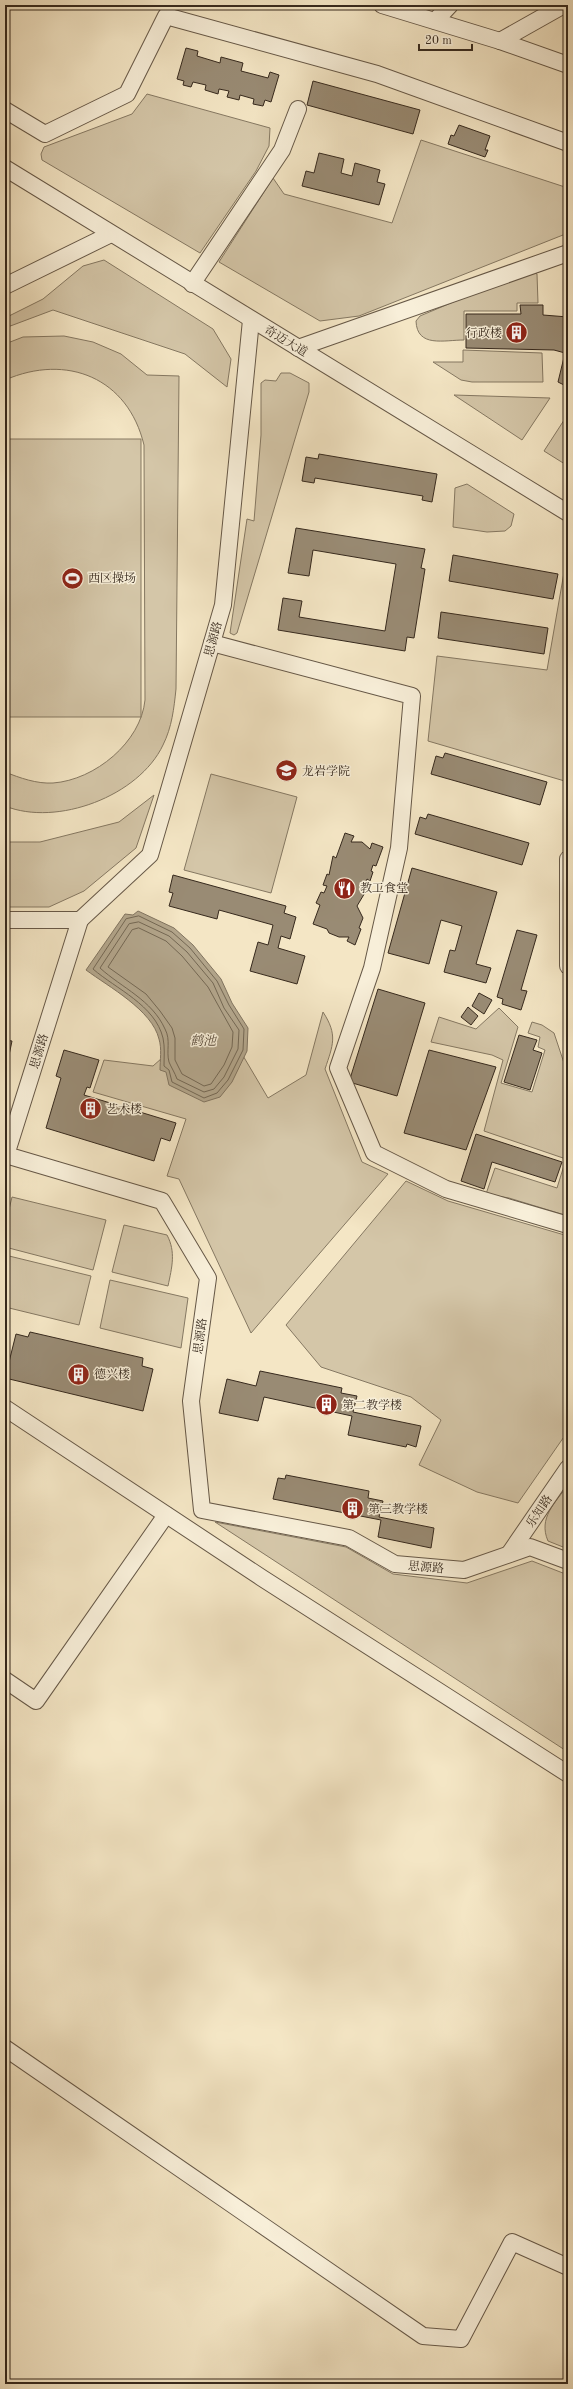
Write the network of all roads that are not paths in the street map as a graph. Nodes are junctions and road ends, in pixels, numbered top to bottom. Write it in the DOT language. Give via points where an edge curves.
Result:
graph roads {
  1 [pos="382,5"];
  2 [pos="450,5"];
  3 [pos="564,5"];
  4 [pos="435,21"];
  5 [pos="500,41"];
  6 [pos="568,65"];
  7 [pos="298,109"];
  8 [pos="5,110"];
  9 [pos="568,143"];
  10 [pos="5,168"];
  11 [pos="111,234"];
  12 [pos="568,253"];
  13 [pos="192,284"];
  14 [pos="5,286"];
  15 [pos="251,320"];
  16 [pos="298,348"];
  17 [pos="568,513"];
  18 [pos="212,643"];
  19 [pos="568,859"];
  20 [pos="5,920"];
  21 [pos="80,920"];
  22 [pos="568,966"];
  23 [pos="568,1225"];
  24 [pos="5,1408"];
  25 [pos="568,1468"];
  26 [pos="166,1515"];
  27 [pos="509,1554"];
  28 [pos="568,1561"];
  29 [pos="5,1680"];
  30 [pos="568,1774"];
  31 [pos="5,2048"];
  32 [pos="568,2267"];
  1 -- 4 [label="street"];
  2 -- 4 [label="street"];
  3 -- 5 [label="street"];
  4 -- 5 [label="street"];
  5 -- 6 [label="street"];
  7 -- 13 [label="street" via="282,150"];
  8 -- 9 [label="street" via="46,134 127,94 166,16 376,74"];
  10 -- 11 [label="street, 奇迈大道"];
  11 -- 13 [label="street, 奇迈大道"];
  11 -- 14 [label="street"];
  12 -- 16 [label="street"];
  13 -- 15 [label="street, 奇迈大道"];
  15 -- 16 [label="street, 奇迈大道"];
  15 -- 18 [label="street, 思源路" via="222,605"];
  16 -- 17 [label="street, 奇迈大道"];
  18 -- 21 [label="street, 思源路" via="150,856"];
  18 -- 23 [label="street" via="412,696 399,848 372,968 338,1068 374,1154 446,1189"];
  19 -- 22 [label="street"];
  20 -- 21 [label="street"];
  21 -- 27 [label="street, 思源路" via="6,1155 162,1201 208,1278 191,1401 202,1510 349,1538 395,1564 464,1570"];
  24 -- 26 [label="street"];
  25 -- 27 [label="street, 乐知路"];
  26 -- 29 [label="street" via="36,1701"];
  26 -- 30 [label="street"];
  27 -- 28 [label="street, 思源路" via="530,1547"];
  31 -- 32 [label="street" via="423,2336 460,2339 512,2242"];
}
